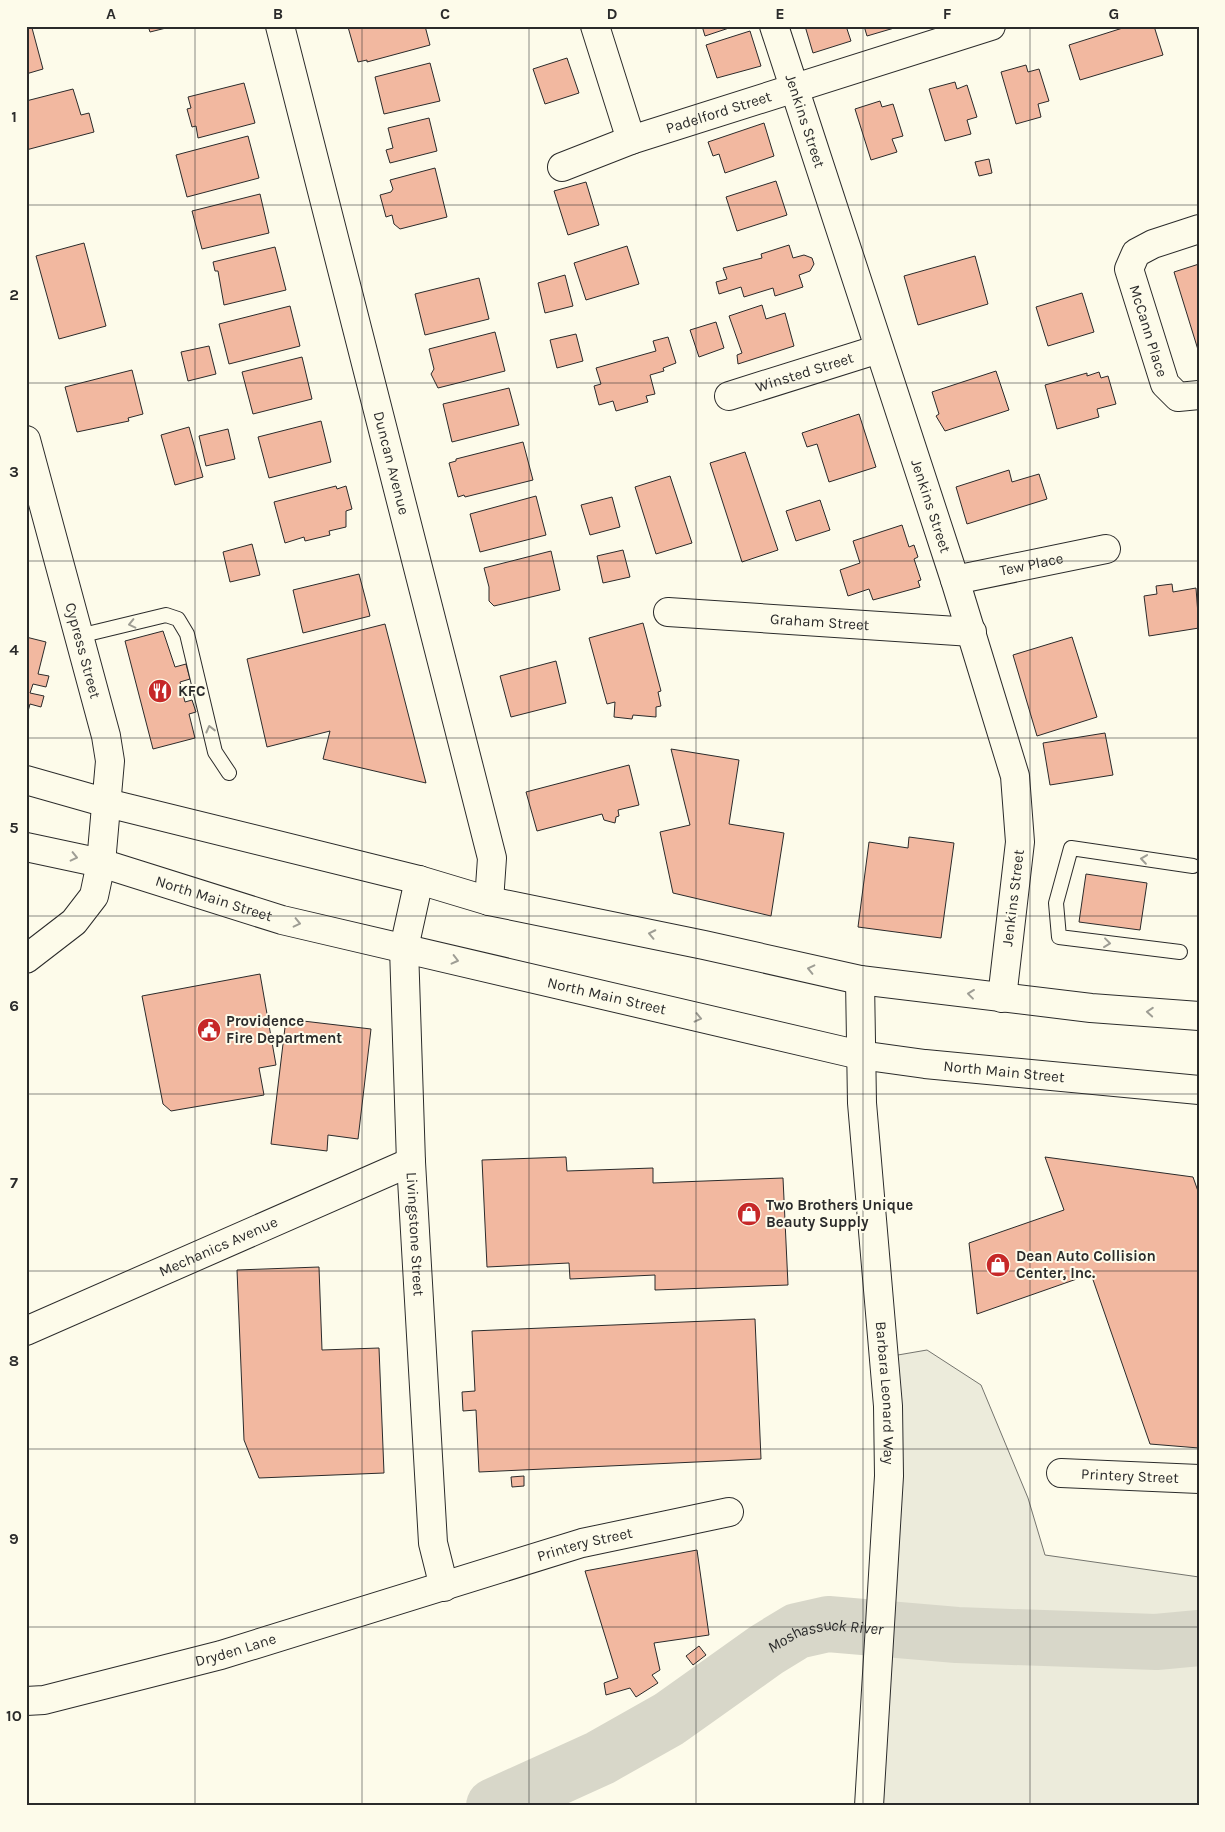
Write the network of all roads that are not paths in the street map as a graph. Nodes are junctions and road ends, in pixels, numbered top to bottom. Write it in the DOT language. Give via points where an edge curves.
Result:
graph roads {
  1 [pos="280,26"];
  2 [pos="595,26"];
  3 [pos="774,26"];
  4 [pos="991,26"];
  5 [pos="794,89"];
  6 [pos="631,140"];
  7 [pos="562,167"];
  8 [pos="1199,229"];
  9 [pos="879,349"];
  10 [pos="1199,395"];
  11 [pos="729,396"];
  12 [pos="26,440"];
  13 [pos="1106,549"];
  14 [pos="955,580"];
  15 [pos="668,612"];
  16 [pos="972,632"];
  17 [pos="79,636"];
  18 [pos="229,773"];
  19 [pos="26,780"];
  20 [pos="107,803"];
  21 [pos="26,847"];
  22 [pos="101,863"];
  23 [pos="1193,866"];
  24 [pos="419,880"];
  25 [pos="489,900"];
  26 [pos="404,948"];
  27 [pos="1180,952"];
  28 [pos="26,960"];
  29 [pos="860,980"];
  30 [pos="1002,998"];
  31 [pos="1199,1016"];
  32 [pos="860,1055"];
  33 [pos="1199,1090"];
  34 [pos="411,1162"];
  35 [pos="26,1331"];
  36 [pos="1061,1473"];
  37 [pos="1199,1479"];
  38 [pos="729,1512"];
  39 [pos="444,1587"];
  40 [pos="26,1701"];
  41 [pos="869,1806"];
  1 -- 25 [label="street, Duncan Avenue" via="492,858"];
  2 -- 6 [label="street"];
  3 -- 5 [label="street, Jenkins Street"];
  4 -- 5 [label="street, Padelford Street"];
  5 -- 6 [label="street, Padelford Street"];
  5 -- 9 [label="street, Jenkins Street"];
  6 -- 7 [label="street, Padelford Street"];
  8 -- 10 [label="street, McCann Place" via="1136,253 1129,269 1165,384 1178,397"];
  9 -- 11 [label="street, Winsted Street"];
  9 -- 14 [label="street, Jenkins Street"];
  12 -- 17 [label="street, Cypress Street"];
  13 -- 14 [label="street, Tew Place"];
  14 -- 16 [label="street, Jenkins Street"];
  15 -- 16 [label="street, Graham Street"];
  16 -- 30 [label="street, Jenkins Street" via="1015,776 1019,815 1020,842"];
  18 -- 17 [label="lane, one-way" via="216,752 187,634 178,619 166,616"];
  17 -- 20 [label="street, Cypress Street" via="110,760"];
  19 -- 20 [label="street"];
  20 -- 22 [label="street, Cypress Street"];
  20 -- 24 [label="street"];
  21 -- 22 [label="street, North Main Street, one-way"];
  22 -- 26 [label="street, North Main Street, one-way" via="282,920"];
  22 -- 28 [label="street, Cypress Street" via="94,896 74,922"];
  23 -- 27 [label="lane, one-way" via="1071,848 1056,903 1059,937"];
  24 -- 25 [label="street"];
  24 -- 26 [label="street, Livingstone Street"];
  29 -- 25 [label="street, one-way"];
  26 -- 32 [label="street, North Main Street, one-way"];
  26 -- 34 [label="street, Livingstone Street"];
  30 -- 29 [label="street, one-way"];
  29 -- 32 [label="street, Barbara Leonard Way"];
  31 -- 30 [label="street, one-way"];
  32 -- 33 [label="street, North Main Street"];
  32 -- 41 [label="street, Barbara Leonard Way" via="888,1406 889,1476"];
  34 -- 35 [label="street, Mechanics Avenue"];
  34 -- 39 [label="street, Livingstone Street" via="433,1543"];
  36 -- 37 [label="street, Printery Street"];
  38 -- 39 [label="street, Printery Street" via="582,1543"];
  39 -- 40 [label="street, Dryden Lane" via="221,1655 44,1700"];
}
